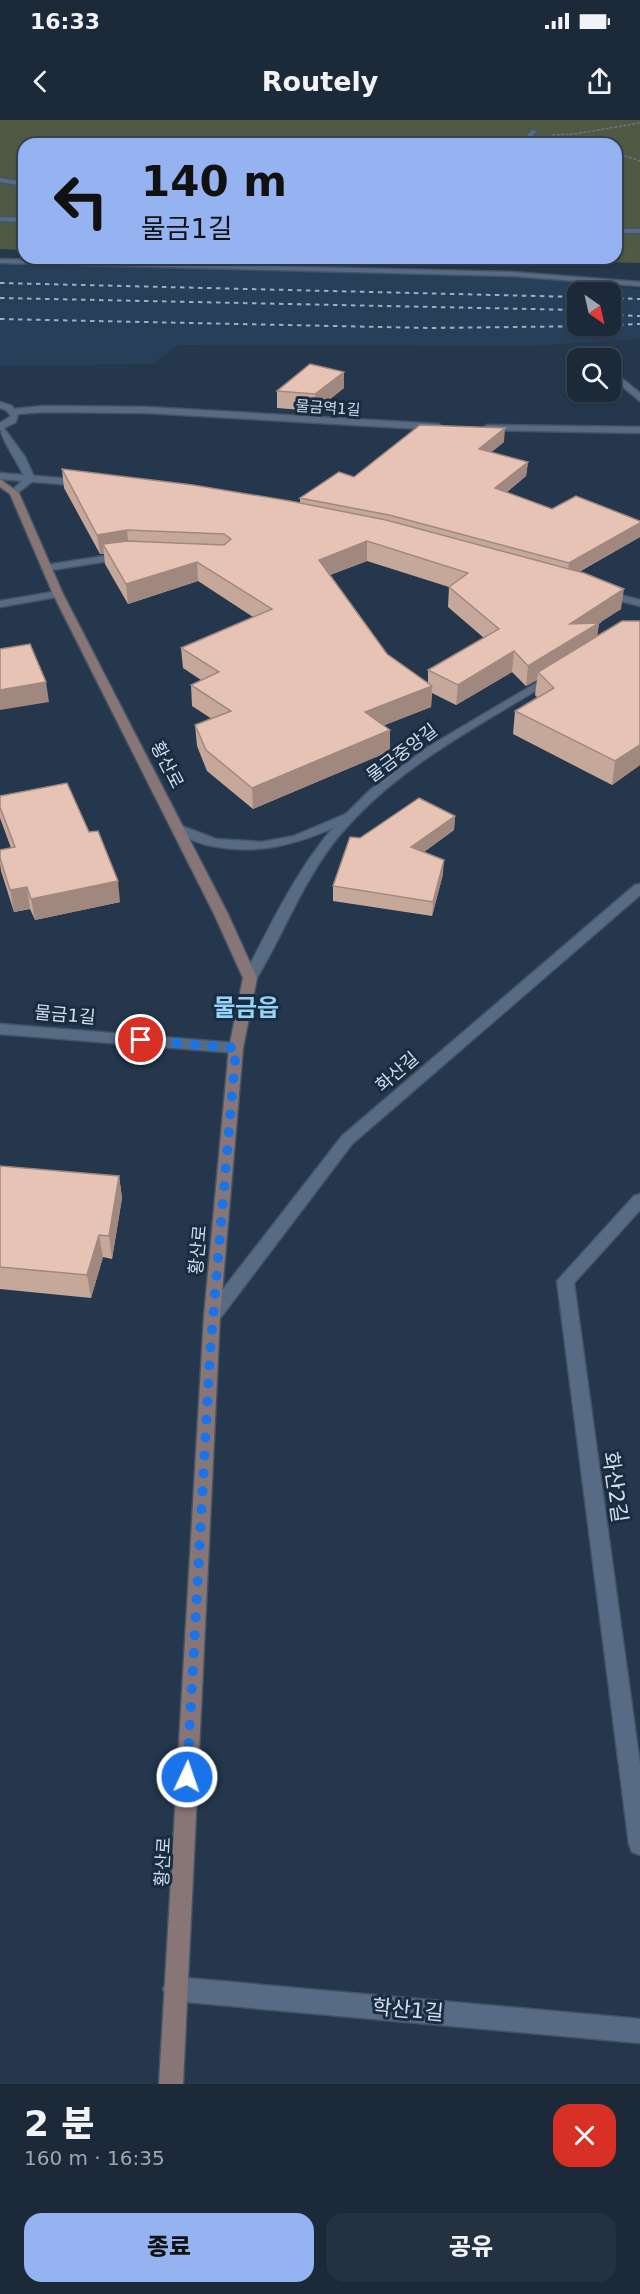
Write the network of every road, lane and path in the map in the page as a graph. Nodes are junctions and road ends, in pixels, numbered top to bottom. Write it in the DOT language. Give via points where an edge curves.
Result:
graph roads {
  1 [pos="640,123"];
  2 [pos="534,131"];
  3 [pos="565,135"];
  4 [pos="528,138"];
  5 [pos="574,138"];
  6 [pos="622,155"];
  7 [pos="640,161"];
  8 [pos="0,180"];
  9 [pos="18,183"];
  10 [pos="0,219"];
  11 [pos="18,220"];
  12 [pos="622,231"];
  13 [pos="640,231"];
  14 [pos="0,261"];
  15 [pos="18,261"];
  16 [pos="128,264"];
  17 [pos="640,284"];
  18 [pos="621,381"];
  19 [pos="640,398"];
  20 [pos="1,404"];
  21 [pos="14,412"];
  22 [pos="444,427"];
  23 [pos="0,428"];
  24 [pos="477,428"];
  25 [pos="640,430"];
  26 [pos="0,476"];
  27 [pos="30,479"];
  28 [pos="0,482"];
  29 [pos="93,484"];
  30 [pos="14,493"];
  31 [pos="129,555"];
  32 [pos="46,568"];
  33 [pos="594,591"];
  34 [pos="58,594"];
  35 [pos="0,603"];
  36 [pos="640,603"];
  37 [pos="562,670"];
  38 [pos="353,815"];
  39 [pos="177,829"];
  40 [pos="640,888"];
  41 [pos="634,902"];
  42 [pos="250,978"];
  43 [pos="0,1029"];
  44 [pos="236,1048"];
  45 [pos="640,1200"];
  46 [pos="212,1316"];
  47 [pos="640,1844"];
  48 [pos="175,1989"];
  49 [pos="640,2031"];
  50 [pos="171,2084"];
  1 -- 3 [label="path"];
  2 -- 4 [label="street"];
  3 -- 5 [label="path"];
  6 -- 7 [label="path"];
  8 -- 9 [label="street"];
  10 -- 11 [label="street"];
  12 -- 13 [label="street"];
  14 -- 15 [label="street"];
  16 -- 17 [label="street" via="512,273"];
  18 -- 19 [label="street"];
  20 -- 21 [label="street"];
  21 -- 22 [label="street, 물금역1길" via="147,410"];
  21 -- 23 [label="street" via="13,420"];
  23 -- 27 [label="street"];
  24 -- 25 [label="street"];
  26 -- 27 [label="street"];
  27 -- 29 [label="street"];
  27 -- 30 [label="street"];
  28 -- 30 [label="main road, 황산로"];
  30 -- 32 [label="main road, 황산로"];
  31 -- 32 [label="street"];
  32 -- 34 [label="main road, 황산로"];
  33 -- 36 [label="street"];
  34 -- 35 [label="street"];
  34 -- 39 [label="main road, 황산로"];
  37 -- 38 [label="street, 물금중앙길" via="445,741"];
  38 -- 39 [label="street" via="297,839 262,846 214,843"];
  38 -- 42 [label="street, 물금중앙길" via="328,843 288,905"];
  39 -- 42 [label="main road, 황산로"];
  40 -- 41 [label="street, 화산길"];
  41 -- 46 [label="street, 화산길" via="347,1140"];
  42 -- 44 [label="main road, 황산로"];
  43 -- 44 [label="street, 물금1길"];
  44 -- 46 [label="main road, 황산로"];
  45 -- 47 [label="street, 화산2길" via="565,1281"];
  46 -- 48 [label="main road, 황산로"];
  48 -- 49 [label="street, 학산1길"];
  48 -- 50 [label="main road, 황산로"];
}
